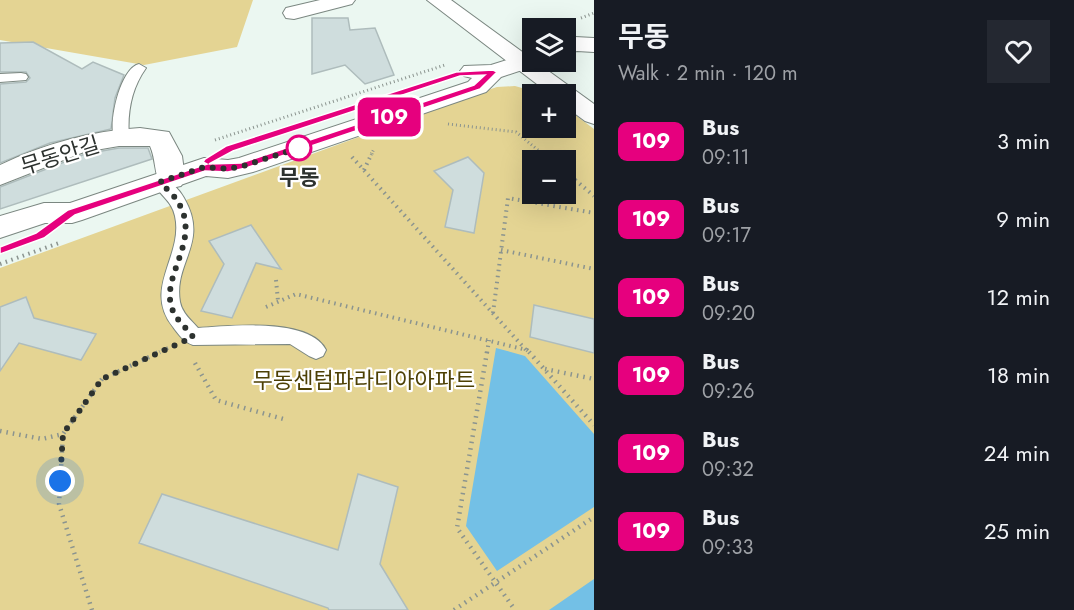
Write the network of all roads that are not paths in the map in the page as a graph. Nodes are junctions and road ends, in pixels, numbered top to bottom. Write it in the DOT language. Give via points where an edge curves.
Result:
graph roads {
  1 [pos="345,0"];
  2 [pos="451,4"];
  3 [pos="294,14"];
  4 [pos="594,29"];
  5 [pos="578,46"];
  6 [pos="522,57"];
  7 [pos="522,63"];
  8 [pos="139,68"];
  9 [pos="539,72"];
  10 [pos="21,77"];
  11 [pos="0,78"];
  12 [pos="553,84"];
  13 [pos="576,103"];
  14 [pos="594,116"];
  15 [pos="121,138"];
  16 [pos="0,176"];
  17 [pos="165,181"];
  18 [pos="72,213"];
  19 [pos="0,227"];
  20 [pos="0,250"];
  21 [pos="316,350"];
  1 -- 3 [label="main road"];
  2 -- 6 [label="main road"];
  4 -- 5 [label="main road" via="578,36"];
  7 -- 17 [label="main road" via="493,72 477,87 243,166 228,169 205,155"];
  8 -- 15 [label="lane, 무동안길" via="132,75 120,126"];
  9 -- 12 [label="main road"];
  10 -- 11 [label="lane"];
  13 -- 14 [label="main road"];
  15 -- 16 [label="main road, 무동안길" via="56,152"];
  15 -- 17 [label="main road, 무동안길" via="160,138 168,156"];
  17 -- 18 [label="main road"];
  17 -- 21 [label="lane" via="184,217 186,239 169,294 174,315 188,339 225,334 293,336"];
  18 -- 19 [label="main road" via="44,213"];
  18 -- 20 [label="main road" via="40,236"];
}
